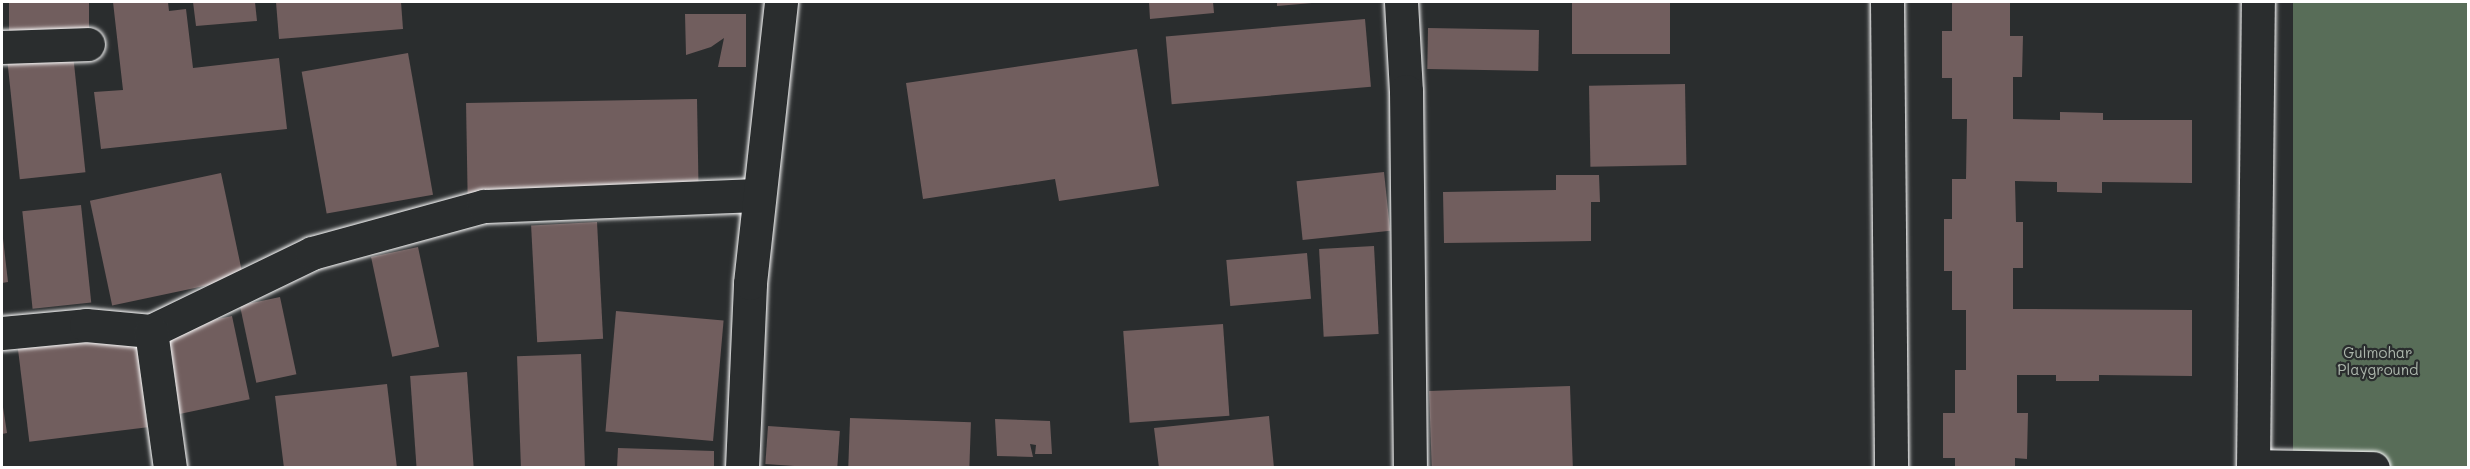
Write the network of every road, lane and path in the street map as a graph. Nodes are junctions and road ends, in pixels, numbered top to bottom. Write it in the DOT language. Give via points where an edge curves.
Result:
graph roads {
  1 [pos="781,2"];
  2 [pos="1401,2"];
  3 [pos="1887,2"];
  4 [pos="2258,2"];
  5 [pos="88,44"];
  6 [pos="2,47"];
  7 [pos="759,195"];
  8 [pos="151,331"];
  9 [pos="2,333"];
  10 [pos="2253,467"];
  11 [pos="170,468"];
  12 [pos="742,468"];
  13 [pos="1410,468"];
  14 [pos="1891,468"];
  15 [pos="2373,468"];
  1 -- 7 [label="street"];
  2 -- 13 [label="street" via="1406,91"];
  3 -- 14 [label="street"];
  4 -- 10 [label="street"];
  5 -- 6 [label="street"];
  7 -- 8 [label="street" via="484,206 312,254"];
  7 -- 12 [label="street" via="750,283"];
  8 -- 9 [label="street" via="86,325"];
  8 -- 11 [label="street"];
  10 -- 15 [label="street"];
}
